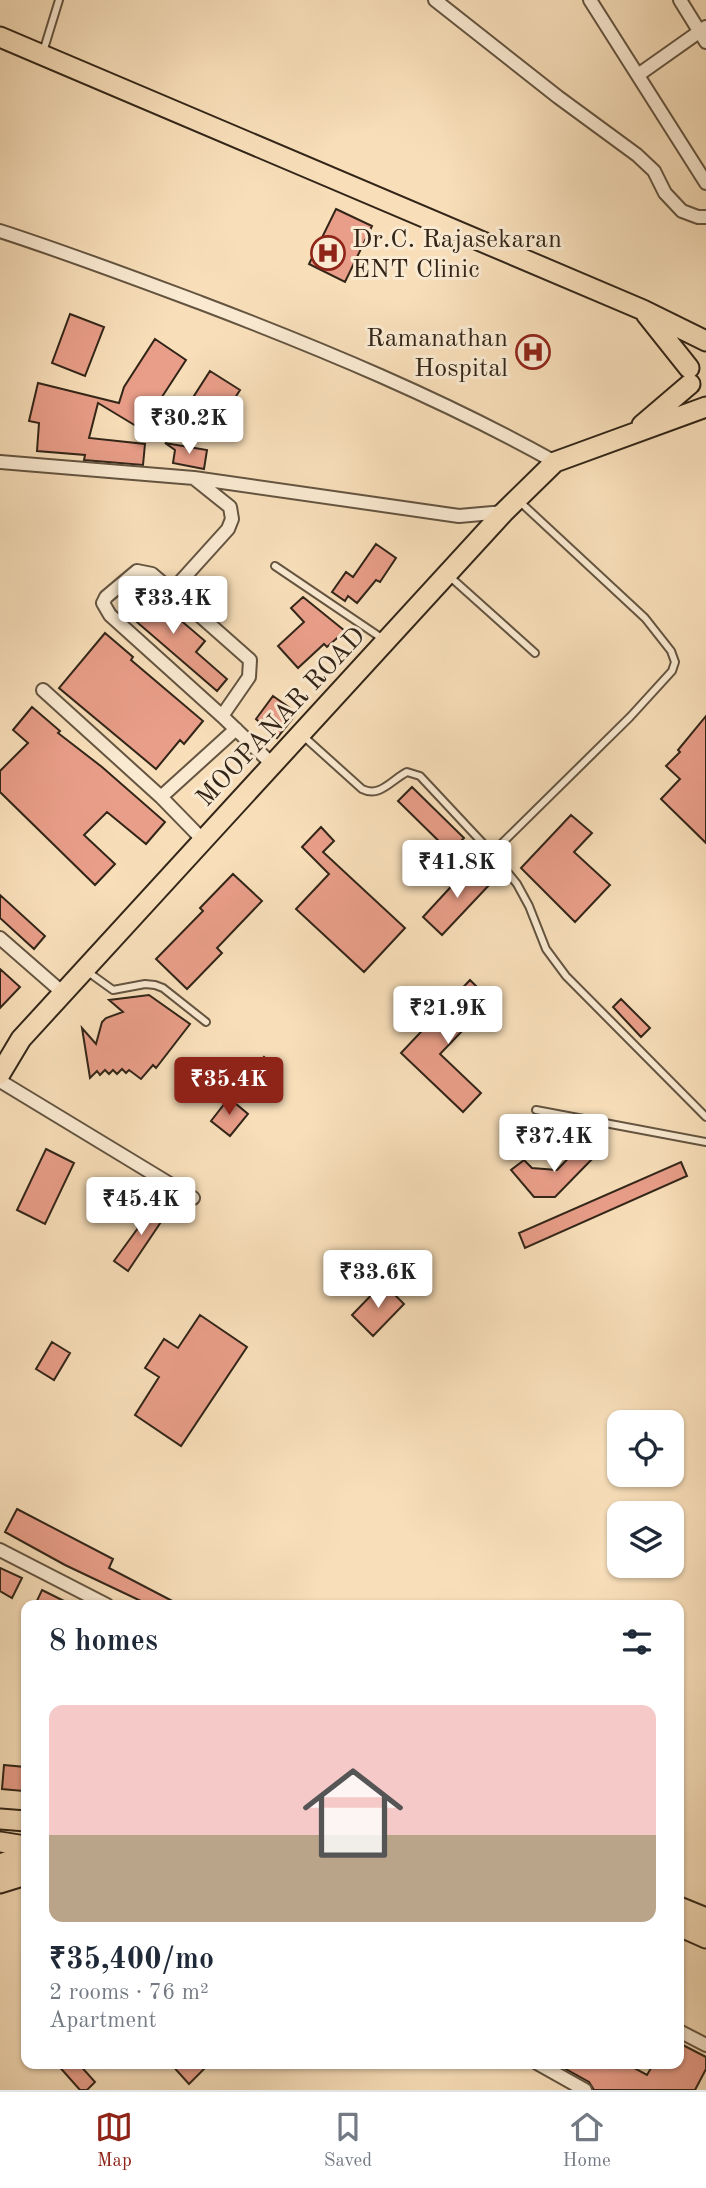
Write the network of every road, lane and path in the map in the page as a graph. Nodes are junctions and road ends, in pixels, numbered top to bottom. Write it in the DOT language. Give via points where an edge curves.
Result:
graph roads {
  1 [pos="59,0"];
  2 [pos="590,0"];
  3 [pos="680,0"];
  4 [pos="438,1"];
  5 [pos="704,33"];
  6 [pos="0,37"];
  7 [pos="42,55"];
  8 [pos="638,75"];
  9 [pos="706,183"];
  10 [pos="706,217"];
  11 [pos="0,231"];
  12 [pos="643,310"];
  13 [pos="706,341"];
  14 [pos="706,350"];
  15 [pos="689,376"];
  16 [pos="706,404"];
  17 [pos="631,435"];
  18 [pos="555,461"];
  19 [pos="0,462"];
  20 [pos="194,478"];
  21 [pos="510,506"];
  22 [pos="275,566"];
  23 [pos="447,573"];
  24 [pos="172,591"];
  25 [pos="386,640"];
  26 [pos="536,653"];
  27 [pos="43,690"];
  28 [pos="222,716"];
  29 [pos="236,729"];
  30 [pos="300,733"];
  31 [pos="272,764"];
  32 [pos="161,797"];
  33 [pos="202,839"];
  34 [pos="492,853"];
  35 [pos="0,938"];
  36 [pos="85,969"];
  37 [pos="63,993"];
  38 [pos="206,1023"];
  39 [pos="0,1074"];
  40 [pos="0,1081"];
  41 [pos="536,1110"];
  42 [pos="706,1116"];
  43 [pos="706,1142"];
  44 [pos="193,1198"];
  45 [pos="0,1550"];
  46 [pos="97,1600"];
  47 [pos="0,1819"];
  48 [pos="21,1821"];
  49 [pos="0,1842"];
  50 [pos="21,1847"];
  51 [pos="21,1851"];
  52 [pos="0,1864"];
  53 [pos="21,1876"];
  54 [pos="0,1882"];
  55 [pos="684,1909"];
  56 [pos="706,1919"];
  57 [pos="684,1928"];
  58 [pos="706,1938"];
  59 [pos="684,2034"];
  60 [pos="706,2045"];
  61 [pos="548,2069"];
  62 [pos="585,2090"];
  1 -- 7 [label="lane"];
  2 -- 8 [label="street"];
  3 -- 5 [label="street"];
  4 -- 10 [label="street" via="637,155 681,211"];
  5 -- 8 [label="street"];
  6 -- 7 [label="main road"];
  7 -- 12 [label="main road"];
  8 -- 9 [label="street"];
  11 -- 18 [label="street" via="313,345 503,432"];
  12 -- 13 [label="main road"];
  12 -- 15 [label="main road"];
  14 -- 15 [label="main road, MOOPANAR ROAD" via="698,355"];
  15 -- 16 [label="main road" via="693,392"];
  15 -- 17 [label="main road, MOOPANAR ROAD"];
  16 -- 17 [label="main road, MOOPANAR ROAD"];
  17 -- 18 [label="main road, MOOPANAR ROAD"];
  18 -- 21 [label="main road, MOOPANAR ROAD"];
  19 -- 20 [label="street"];
  20 -- 21 [label="street" via="459,516"];
  20 -- 24 [label="street" via="230,507 232,519"];
  21 -- 23 [label="main road, MOOPANAR ROAD"];
  21 -- 34 [label="lane" via="645,618 675,662 673,671 630,717"];
  22 -- 25 [label="lane"];
  23 -- 25 [label="main road, MOOPANAR ROAD"];
  23 -- 26 [label="lane"];
  24 -- 28 [label="street" via="250,660 248,677"];
  24 -- 28 [label="street" via="152,573 137,571 103,603 110,615"];
  25 -- 30 [label="main road, MOOPANAR ROAD"];
  27 -- 32 [label="street"];
  28 -- 29 [label="street"];
  29 -- 31 [label="street"];
  29 -- 32 [label="street"];
  30 -- 31 [label="main road, MOOPANAR ROAD"];
  30 -- 34 [label="lane" via="369,793 407,772 420,776"];
  31 -- 33 [label="main road, MOOPANAR ROAD"];
  32 -- 33 [label="street"];
  33 -- 36 [label="main road, MOOPANAR ROAD"];
  34 -- 42 [label="lane" via="517,884 547,949 566,976"];
  35 -- 37 [label="street"];
  36 -- 37 [label="main road, MOOPANAR ROAD"];
  36 -- 38 [label="lane" via="113,990 145,984 163,988"];
  37 -- 39 [label="main road, MOOPANAR ROAD" via="20,1039"];
  40 -- 44 [label="street"];
  41 -- 43 [label="lane"];
  45 -- 46 [label="street"];
  47 -- 48 [label="main road"];
  49 -- 50 [label="main road"];
  51 -- 52 [label="main road"];
  53 -- 54 [label="main road"];
  55 -- 56 [label="main road"];
  57 -- 58 [label="main road"];
  59 -- 60 [label="street"];
  61 -- 62 [label="street"];
}
